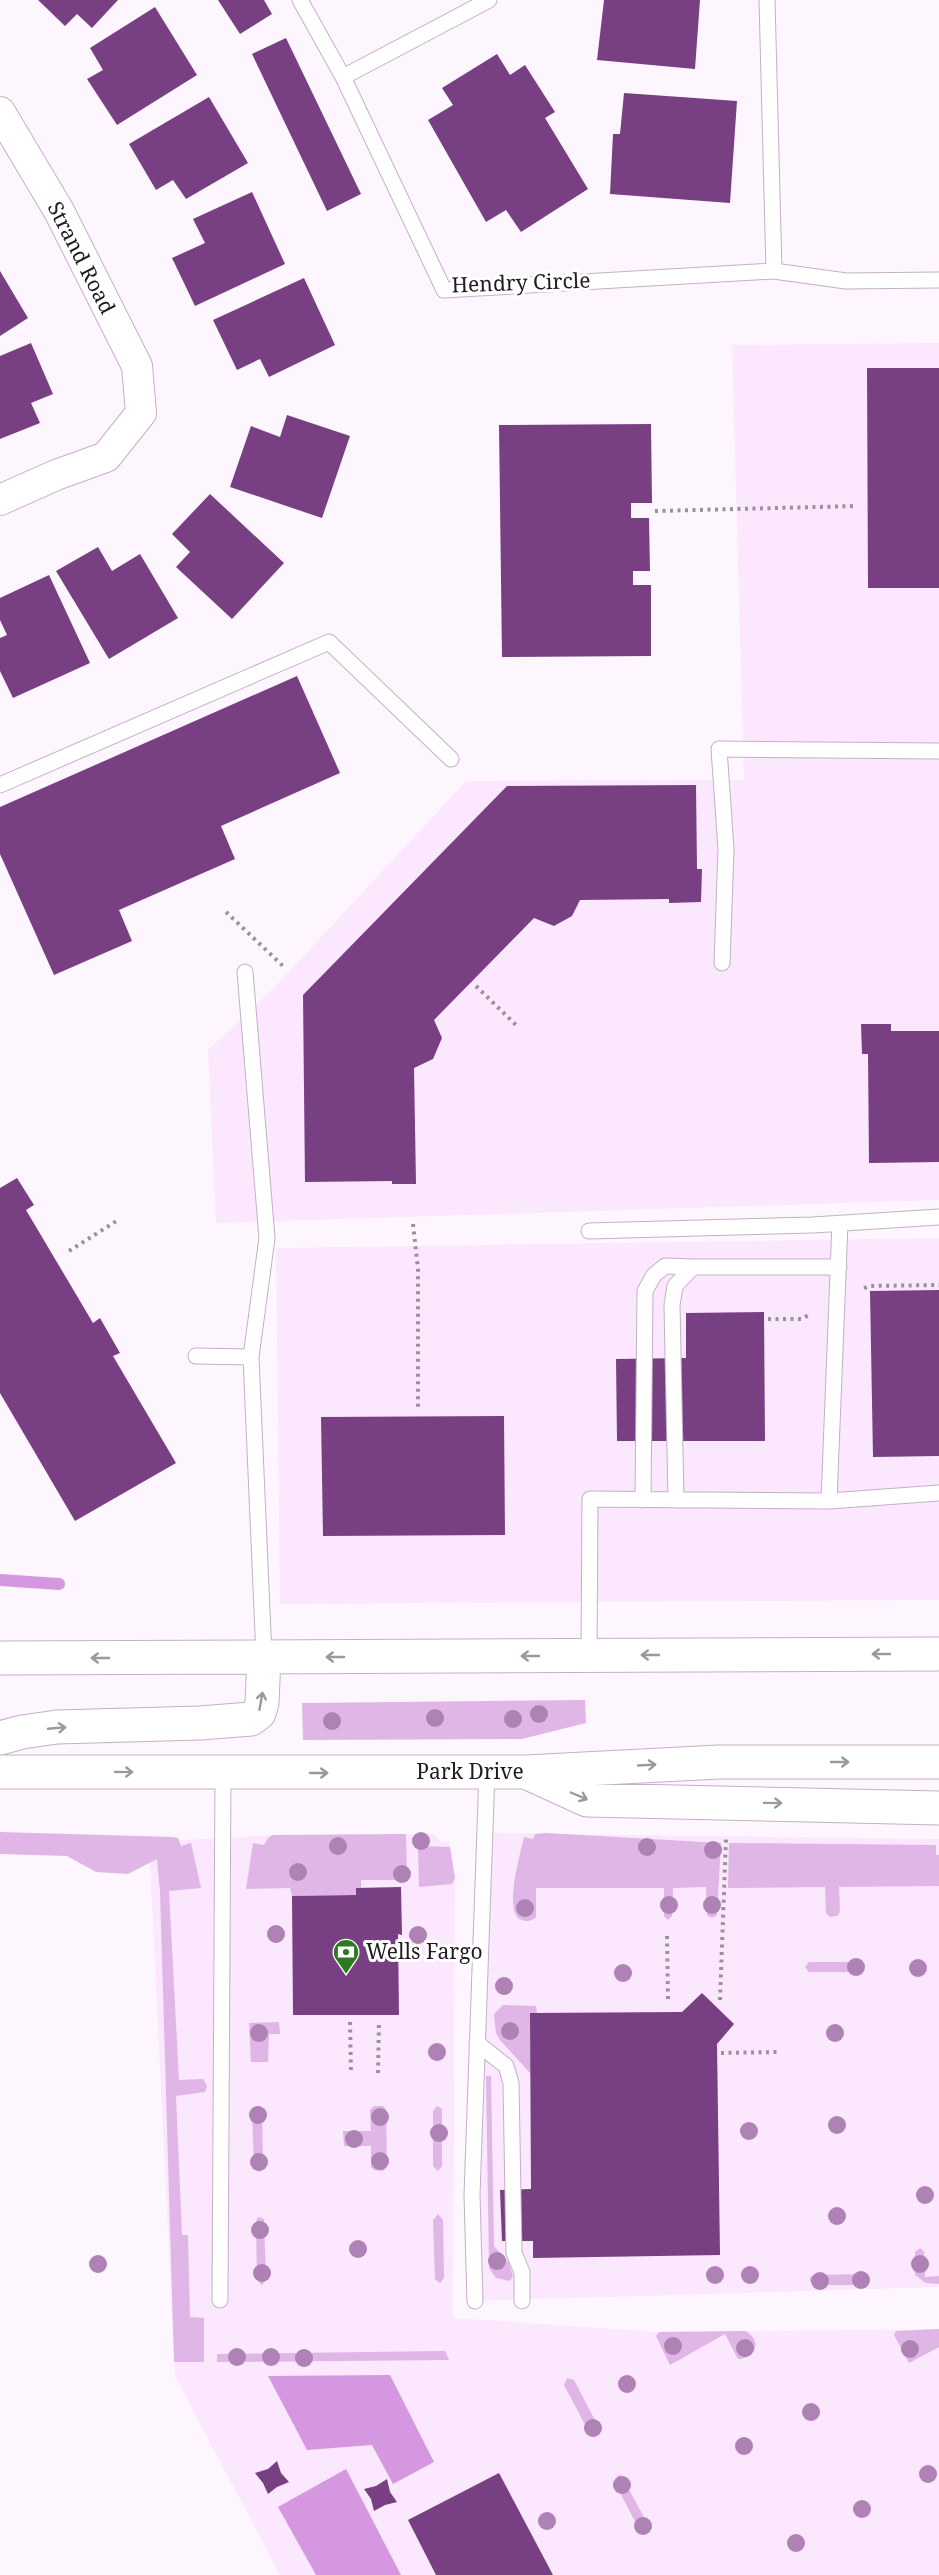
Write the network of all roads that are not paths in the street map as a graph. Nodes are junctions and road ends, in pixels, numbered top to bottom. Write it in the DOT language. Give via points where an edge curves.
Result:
graph roads {
  1 [pos="300,0"];
  2 [pos="489,0"];
  3 [pos="767,0"];
  4 [pos="343,76"];
  5 [pos="0,112"];
  6 [pos="774,271"];
  7 [pos="939,280"];
  8 [pos="0,501"];
  9 [pos="939,751"];
  10 [pos="451,759"];
  11 [pos="0,785"];
  12 [pos="722,963"];
  13 [pos="245,972"];
  14 [pos="939,1217"];
  15 [pos="840,1223"];
  16 [pos="589,1231"];
  17 [pos="693,1267"];
  18 [pos="839,1267"];
  19 [pos="196,1356"];
  20 [pos="251,1357"];
  21 [pos="939,1493"];
  22 [pos="643,1500"];
  23 [pos="676,1500"];
  24 [pos="829,1501"];
  25 [pos="939,1654"];
  26 [pos="589,1656"];
  27 [pos="264,1657"];
  28 [pos="0,1658"];
  29 [pos="0,1738"];
  30 [pos="939,1762"];
  31 [pos="0,1772"];
  32 [pos="487,1772"];
  33 [pos="526,1772"];
  34 [pos="223,1774"];
  35 [pos="939,1808"];
  36 [pos="477,2043"];
  37 [pos="220,2300"];
  38 [pos="475,2301"];
  39 [pos="522,2301"];
  1 -- 4 [label="lane, Hendry Circle"];
  2 -- 4 [label="lane"];
  3 -- 6 [label="lane"];
  4 -- 6 [label="lane, Hendry Circle" via="444,290"];
  5 -- 8 [label="street, Strand Road" via="59,211 137,366 141,412 106,457"];
  6 -- 7 [label="lane, Hendry Circle" via="846,281"];
  9 -- 12 [label="lane" via="719,749 726,849"];
  10 -- 11 [label="lane" via="329,642"];
  13 -- 20 [label="lane" via="267,1238"];
  14 -- 15 [label="lane"];
  15 -- 16 [label="lane"];
  15 -- 18 [label="lane"];
  17 -- 18 [label="lane"];
  17 -- 22 [label="lane" via="665,1266 645,1291"];
  17 -- 23 [label="lane" via="675,1286 672,1305"];
  18 -- 24 [label="lane"];
  19 -- 20 [label="lane"];
  20 -- 27 [label="lane"];
  21 -- 24 [label="lane"];
  22 -- 23 [label="lane"];
  22 -- 26 [label="lane" via="590,1499"];
  23 -- 24 [label="lane"];
  25 -- 26 [label="main road, one-way"];
  26 -- 27 [label="main road, one-way"];
  27 -- 28 [label="main road, one-way"];
  29 -- 27 [label="main road, one-way" via="57,1727 251,1719 262,1703"];
  33 -- 30 [label="main road, Park Drive, one-way" via="719,1762"];
  31 -- 34 [label="main road, Park Drive, one-way"];
  32 -- 33 [label="main road, Park Drive"];
  34 -- 32 [label="main road, Park Drive, one-way"];
  32 -- 36 [label="lane"];
  33 -- 35 [label="main road, one-way" via="587,1800"];
  34 -- 37 [label="lane"];
  36 -- 38 [label="lane" via="472,2195"];
  36 -- 39 [label="lane" via="506,2066 512,2083 514,2253 522,2272"];
}
